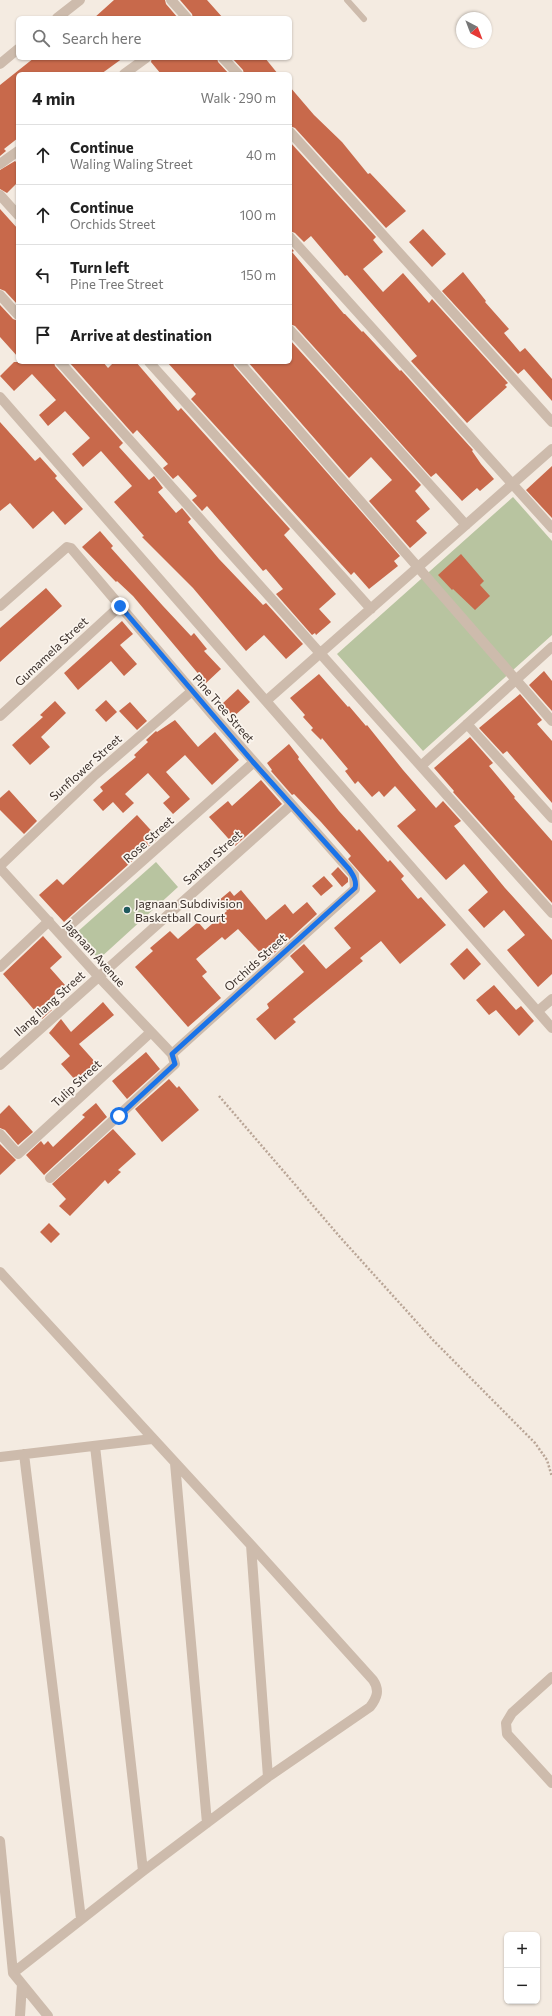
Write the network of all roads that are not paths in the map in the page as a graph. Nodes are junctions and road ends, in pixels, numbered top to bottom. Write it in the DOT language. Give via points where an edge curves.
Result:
graph roads {
  1 [pos="80,0"];
  2 [pos="171,0"];
  3 [pos="347,0"];
  4 [pos="60,16"];
  5 [pos="185,16"];
  6 [pos="364,19"];
  7 [pos="16,51"];
  8 [pos="144,60"];
  9 [pos="225,60"];
  10 [pos="0,64"];
  11 [pos="136,66"];
  12 [pos="127,72"];
  13 [pos="141,72"];
  14 [pos="236,72"];
  15 [pos="292,134"];
  16 [pos="16,152"];
  17 [pos="0,164"];
  18 [pos="0,195"];
  19 [pos="16,213"];
  20 [pos="292,239"];
  21 [pos="0,295"];
  22 [pos="16,313"];
  23 [pos="292,332"];
  24 [pos="62,364"];
  25 [pos="151,364"];
  26 [pos="241,364"];
  27 [pos="0,397"];
  28 [pos="552,422"];
  29 [pos="552,449"];
  30 [pos="512,484"];
  31 [pos="466,525"];
  32 [pos="552,528"];
  33 [pos="418,567"];
  34 [pos="0,606"];
  35 [pos="120,606"];
  36 [pos="371,609"];
  37 [pos="552,647"];
  38 [pos="320,653"];
  39 [pos="515,681"];
  40 [pos="192,691"];
  41 [pos="266,701"];
  42 [pos="0,716"];
  43 [pos="552,721"];
  44 [pos="467,724"];
  45 [pos="253,762"];
  46 [pos="421,766"];
  47 [pos="290,805"];
  48 [pos="552,818"];
  49 [pos="0,867"];
  50 [pos="355,888"];
  51 [pos="552,913"];
  52 [pos="49,921"];
  53 [pos="60,934"];
  54 [pos="0,968"];
  55 [pos="98,976"];
  56 [pos="552,998"];
  57 [pos="538,1012"];
  58 [pos="552,1028"];
  59 [pos="151,1032"];
  60 [pos="172,1054"];
  61 [pos="0,1065"];
  62 [pos="0,1134"];
  63 [pos="50,1178"];
  64 [pos="0,1272"];
  65 [pos="152,1439"];
  66 [pos="95,1446"];
  67 [pos="24,1454"];
  68 [pos="0,1456"];
  69 [pos="175,1463"];
  70 [pos="251,1545"];
  71 [pos="552,1677"];
  72 [pos="268,1777"];
  73 [pos="552,1783"];
  74 [pos="207,1824"];
  75 [pos="0,1841"];
  76 [pos="143,1871"];
  77 [pos="81,1919"];
  78 [pos="13,1973"];
  79 [pos="22,1984"];
  80 [pos="20,2016"];
  81 [pos="48,2016"];
  1 -- 4 [label="street"];
  2 -- 5 [label="street"];
  3 -- 6 [label="lane"];
  7 -- 10 [label="street"];
  8 -- 11 [label="street"];
  9 -- 14 [label="street"];
  11 -- 12 [label="street"];
  11 -- 13 [label="street"];
  15 -- 28 [label="street"];
  16 -- 17 [label="street"];
  18 -- 19 [label="street"];
  20 -- 30 [label="street"];
  21 -- 22 [label="street"];
  23 -- 31 [label="street"];
  24 -- 38 [label="street"];
  25 -- 36 [label="street"];
  26 -- 33 [label="street"];
  27 -- 41 [label="street"];
  29 -- 30 [label="street"];
  30 -- 31 [label="street"];
  30 -- 32 [label="street"];
  31 -- 33 [label="street"];
  33 -- 36 [label="street"];
  33 -- 39 [label="street"];
  34 -- 35 [label="street, Pine Tree Street" via="67,547 74,551"];
  35 -- 40 [label="street, Pine Tree Street"];
  35 -- 42 [label="street, Gumamela Street"];
  36 -- 38 [label="street"];
  37 -- 39 [label="street"];
  38 -- 41 [label="street"];
  38 -- 46 [label="street"];
  39 -- 43 [label="street"];
  39 -- 44 [label="street"];
  40 -- 45 [label="street, Pine Tree Street"];
  40 -- 49 [label="street, Sunflower Street" via="95,774"];
  41 -- 57 [label="street"];
  44 -- 46 [label="street"];
  44 -- 48 [label="street"];
  45 -- 47 [label="street, Pine Tree Street"];
  45 -- 53 [label="street, Rose Street"];
  46 -- 51 [label="street"];
  47 -- 50 [label="street, Pine Tree Street" via="354,875"];
  47 -- 55 [label="street, Santan Street"];
  49 -- 52 [label="street, Jagnaan Avenue"];
  50 -- 60 [label="street, Orchids Street"];
  52 -- 53 [label="street, Jagnaan Avenue"];
  52 -- 54 [label="street"];
  53 -- 55 [label="street, Jagnaan Avenue"];
  55 -- 59 [label="street, Jagnaan Avenue"];
  55 -- 61 [label="street, Ilang Ilang Street"];
  56 -- 57 [label="street"];
  57 -- 58 [label="street"];
  59 -- 60 [label="street, Jagnaan Avenue"];
  59 -- 62 [label="street, Tulip Street" via="18,1154"];
  60 -- 63 [label="street" via="175,1064"];
  64 -- 65 [label="street"];
  65 -- 66 [label="street"];
  65 -- 69 [label="street"];
  66 -- 67 [label="street"];
  66 -- 76 [label="street"];
  67 -- 68 [label="street"];
  67 -- 77 [label="street"];
  69 -- 70 [label="street"];
  69 -- 74 [label="street"];
  70 -- 72 [label="street"];
  70 -- 72 [label="street" via="373,1680 378,1693 370,1707"];
  71 -- 73 [label="street" via="512,1712 506,1723 507,1734"];
  72 -- 74 [label="street"];
  74 -- 76 [label="street"];
  75 -- 78 [label="street"];
  76 -- 77 [label="street"];
  77 -- 78 [label="street"];
  78 -- 79 [label="street"];
  79 -- 80 [label="street"];
  79 -- 81 [label="street"];
}
